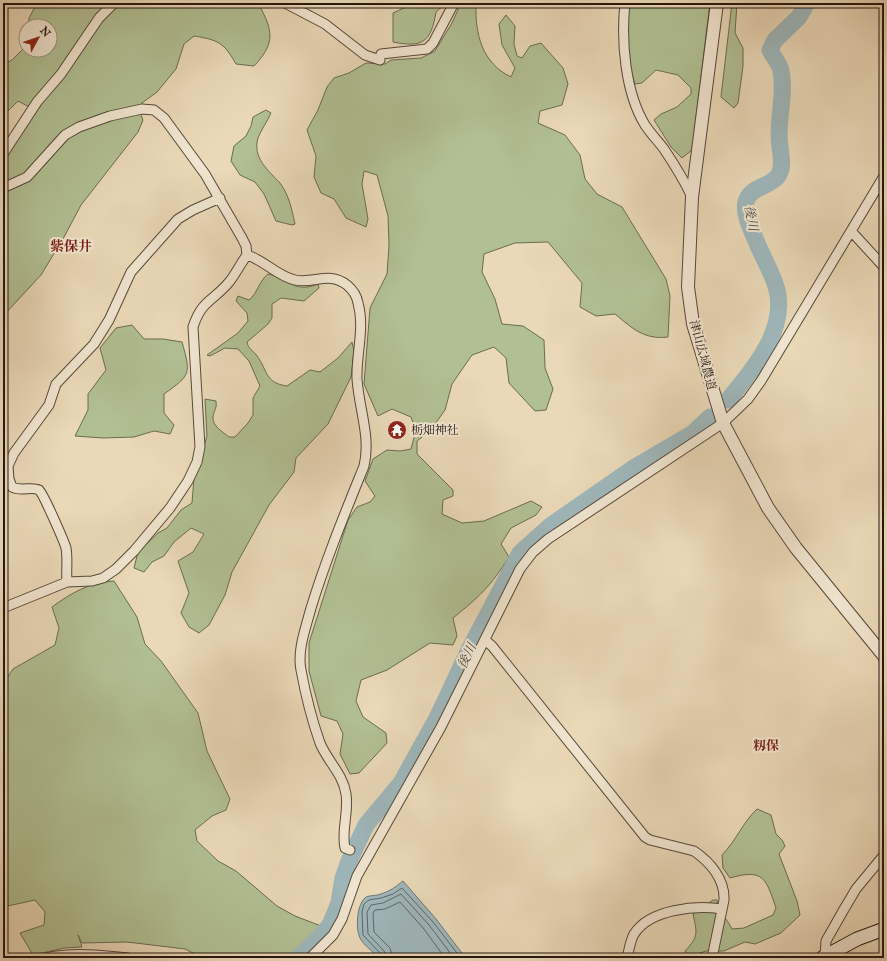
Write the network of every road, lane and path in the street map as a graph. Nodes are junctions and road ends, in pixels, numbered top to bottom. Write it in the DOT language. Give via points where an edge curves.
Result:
graph roads {
  1 [pos="114,3"];
  2 [pos="285,3"];
  3 [pos="454,3"];
  4 [pos="625,3"];
  5 [pos="717,3"];
  6 [pos="3,154"];
  7 [pos="884,176"];
  8 [pos="3,188"];
  9 [pos="692,197"];
  10 [pos="220,198"];
  11 [pos="851,232"];
  12 [pos="247,255"];
  13 [pos="884,267"];
  14 [pos="723,423"];
  15 [pos="67,582"];
  16 [pos="3,608"];
  17 [pos="484,640"];
  18 [pos="884,656"];
  19 [pos="350,850"];
  20 [pos="884,855"];
  21 [pos="722,909"];
  22 [pos="884,929"];
  23 [pos="824,957"];
  24 [pos="45,958"];
  25 [pos="128,958"];
  26 [pos="310,958"];
  27 [pos="627,958"];
  28 [pos="712,958"];
  1 -- 6 [label="street" via="99,18 62,74 37,102"];
  2 -- 3 [label="street" via="325,24 365,56 381,57 427,49 433,44"];
  4 -- 9 [label="street" via="623,17 628,83 635,104 645,125 664,150"];
  5 -- 9 [label="street, 津山広域農道"];
  7 -- 11 [label="street"];
  8 -- 10 [label="street" via="27,177 65,135 79,127 110,116 142,109 154,110 164,118"];
  9 -- 14 [label="street, 津山広域農道" via="688,267 693,324"];
  10 -- 12 [label="street" via="246,246"];
  10 -- 15 [label="street" via="178,219 131,272 109,320 94,344 56,384 49,405 8,466 12,487 40,491 45,498 66,548"];
  11 -- 13 [label="street"];
  11 -- 14 [label="street" via="761,381 748,399"];
  12 -- 15 [label="street" via="230,281 202,306 193,327 200,447 197,462 188,480 170,508 116,569 103,578 92,581"];
  12 -- 19 [label="street" via="255,257 293,280 304,281 323,277 336,280 353,291 358,303 360,327 357,377 367,454 314,597 300,653 300,669 320,742 342,780 346,794 347,808 343,830 345,848"];
  14 -- 17 [label="street" via="590,510 533,552 520,569"];
  14 -- 18 [label="street, 津山広域農道" via="768,508 792,542"];
  15 -- 16 [label="street"];
  17 -- 21 [label="street" via="492,646 645,837 694,851 712,868 724,892"];
  17 -- 26 [label="street" via="441,727 357,876 333,935"];
  20 -- 23 [label="street" via="856,889 843,911 826,941"];
  21 -- 27 [label="street" via="700,906 680,908 645,923 632,936"];
  21 -- 28 [label="street"];
  22 -- 23 [label="main road" via="857,939"];
  24 -- 25 [label="street" via="77,955"];
}
